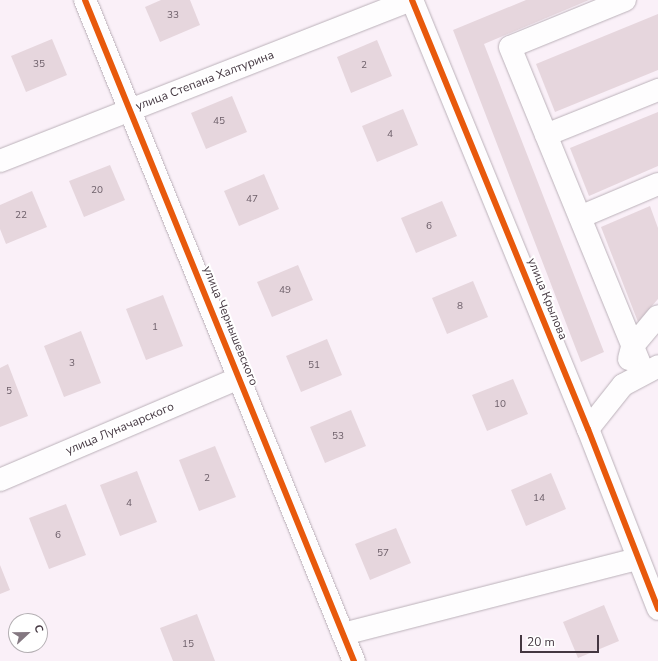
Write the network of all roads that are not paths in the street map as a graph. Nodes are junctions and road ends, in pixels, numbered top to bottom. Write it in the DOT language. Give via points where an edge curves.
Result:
graph roads {
  1 [pos="85,0"];
  2 [pos="411,0"];
  3 [pos="625,0"];
  4 [pos="658,90"];
  5 [pos="130,110"];
  6 [pos="546,135"];
  7 [pos="0,162"];
  8 [pos="658,184"];
  9 [pos="580,217"];
  10 [pos="658,316"];
  11 [pos="632,347"];
  12 [pos="651,369"];
  13 [pos="239,378"];
  14 [pos="623,385"];
  15 [pos="588,429"];
  16 [pos="0,480"];
  17 [pos="638,559"];
  18 [pos="658,609"];
  19 [pos="343,634"];
  20 [pos="354,661"];
  1 -- 5 [label="street, улица Чернышевского"];
  2 -- 5 [label="street, улица Степана Халтурина"];
  2 -- 15 [label="street, улица Крылова"];
  3 -- 6 [label="street" via="510,47"];
  4 -- 6 [label="street"];
  5 -- 7 [label="street, улица Степана Халтурина"];
  5 -- 13 [label="street, улица Чернышевского"];
  6 -- 9 [label="street"];
  8 -- 9 [label="street"];
  9 -- 11 [label="street"];
  10 -- 11 [label="street"];
  11 -- 12 [label="street"];
  11 -- 14 [label="street"];
  12 -- 14 [label="street"];
  13 -- 16 [label="street, улица Луначарского"];
  13 -- 19 [label="street, улица Чернышевского"];
  14 -- 15 [label="street"];
  15 -- 17 [label="street, улица Крылова"];
  17 -- 18 [label="street, улица Крылова"];
  17 -- 19 [label="street"];
  19 -- 20 [label="street, улица Чернышевского"];
}
